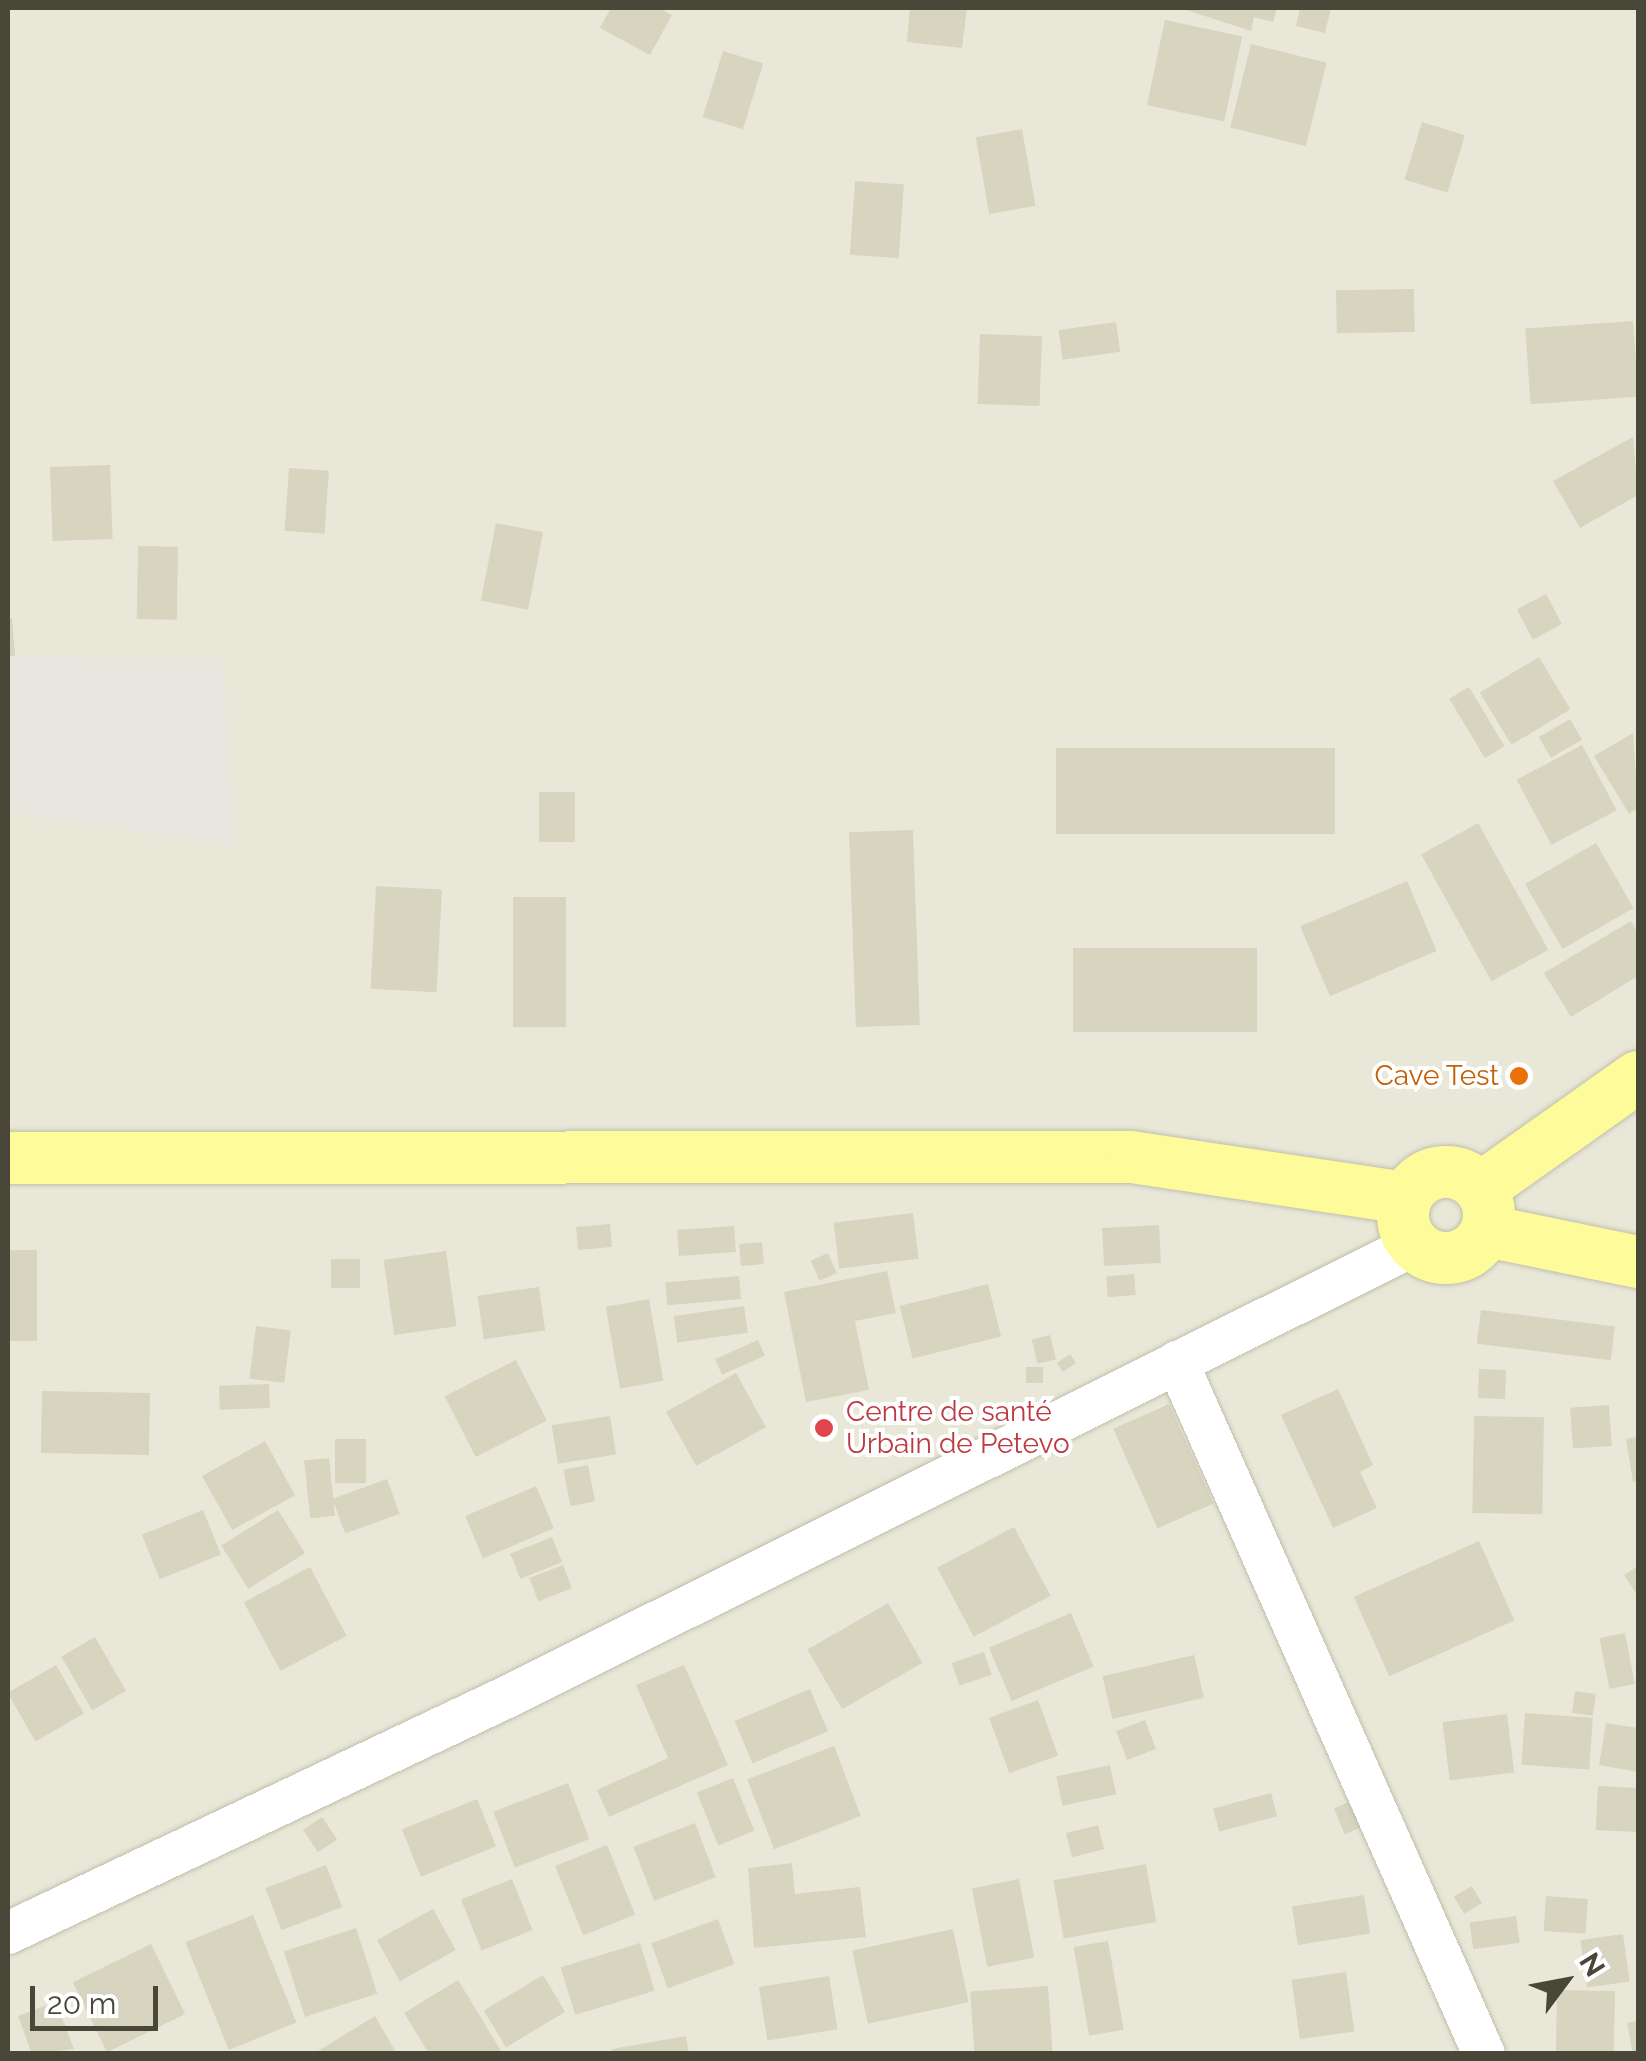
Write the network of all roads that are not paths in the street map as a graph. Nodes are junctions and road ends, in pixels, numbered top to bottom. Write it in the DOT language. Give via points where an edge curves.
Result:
graph roads {
  1 [pos="1638,1077"];
  2 [pos="8,1158"];
  3 [pos="1484,1209"];
  4 [pos="1410,1222"];
  5 [pos="1638,1262"];
  6 [pos="1177,1362"];
  7 [pos="8,1933"];
  8 [pos="1484,2054"];
  1 -- 3 [label="main road"];
  2 -- 4 [label="main road" via="1131,1157"];
  3 -- 4 [label="main road" via="1463,1255 1446,1258"];
  3 -- 4 [label="main road" via="1462,1174 1439,1171 1419,1180"];
  3 -- 5 [label="main road"];
  4 -- 6 [label="street"];
  6 -- 7 [label="street" via="511,1694"];
  6 -- 8 [label="street"];
}
